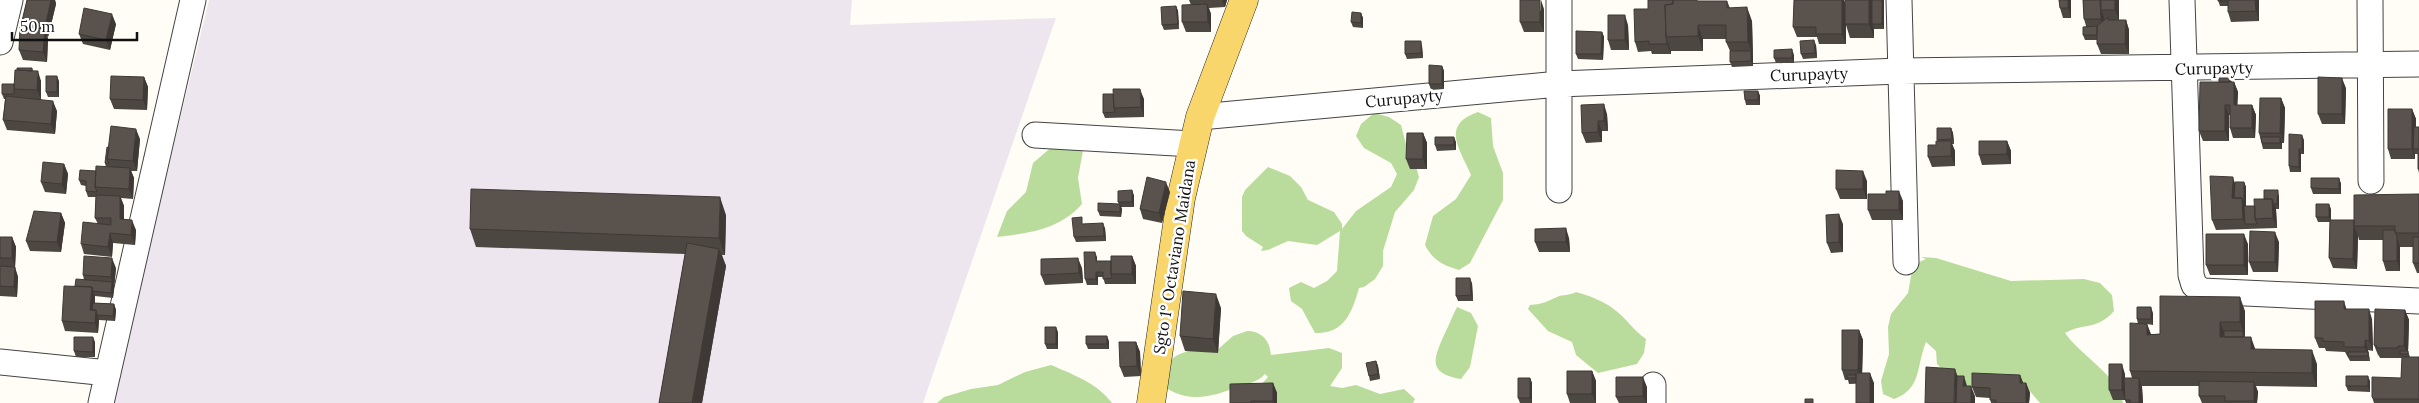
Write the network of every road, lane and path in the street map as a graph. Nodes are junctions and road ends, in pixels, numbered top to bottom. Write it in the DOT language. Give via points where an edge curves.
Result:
graph roads {
  1 [pos="10,0"];
  2 [pos="192,0"];
  3 [pos="1244,0"];
  4 [pos="1559,0"];
  5 [pos="1899,0"];
  6 [pos="2182,0"];
  7 [pos="2370,0"];
  8 [pos="0,42"];
  9 [pos="2419,64"];
  10 [pos="2372,65"];
  11 [pos="2184,68"];
  12 [pos="1900,71"];
  13 [pos="1559,84"];
  14 [pos="1200,117"];
  15 [pos="1035,135"];
  16 [pos="1194,144"];
  17 [pos="2371,181"];
  18 [pos="1559,190"];
  19 [pos="1906,262"];
  20 [pos="2419,301"];
  21 [pos="0,362"];
  22 [pos="108,373"];
  23 [pos="100,403"];
  24 [pos="1151,403"];
  1 -- 8 [label="street"];
  2 -- 22 [label="street"];
  3 -- 14 [label="main road, Sgto 1° Octaviano Maidana"];
  4 -- 13 [label="street"];
  5 -- 12 [label="street"];
  6 -- 11 [label="street"];
  7 -- 10 [label="street"];
  9 -- 10 [label="street, Curupayty"];
  10 -- 11 [label="street, Curupayty"];
  10 -- 17 [label="street"];
  11 -- 12 [label="street, Curupayty"];
  11 -- 20 [label="street" via="2191,276 2194,285 2202,291"];
  12 -- 13 [label="street, Curupayty"];
  12 -- 19 [label="street"];
  13 -- 14 [label="street, Curupayty"];
  13 -- 18 [label="street"];
  14 -- 16 [label="main road, Sgto 1° Octaviano Maidana"];
  15 -- 16 [label="street"];
  16 -- 24 [label="main road, Sgto 1° Octaviano Maidana" via="1181,198"];
  21 -- 22 [label="street"];
  22 -- 23 [label="street"];
}
